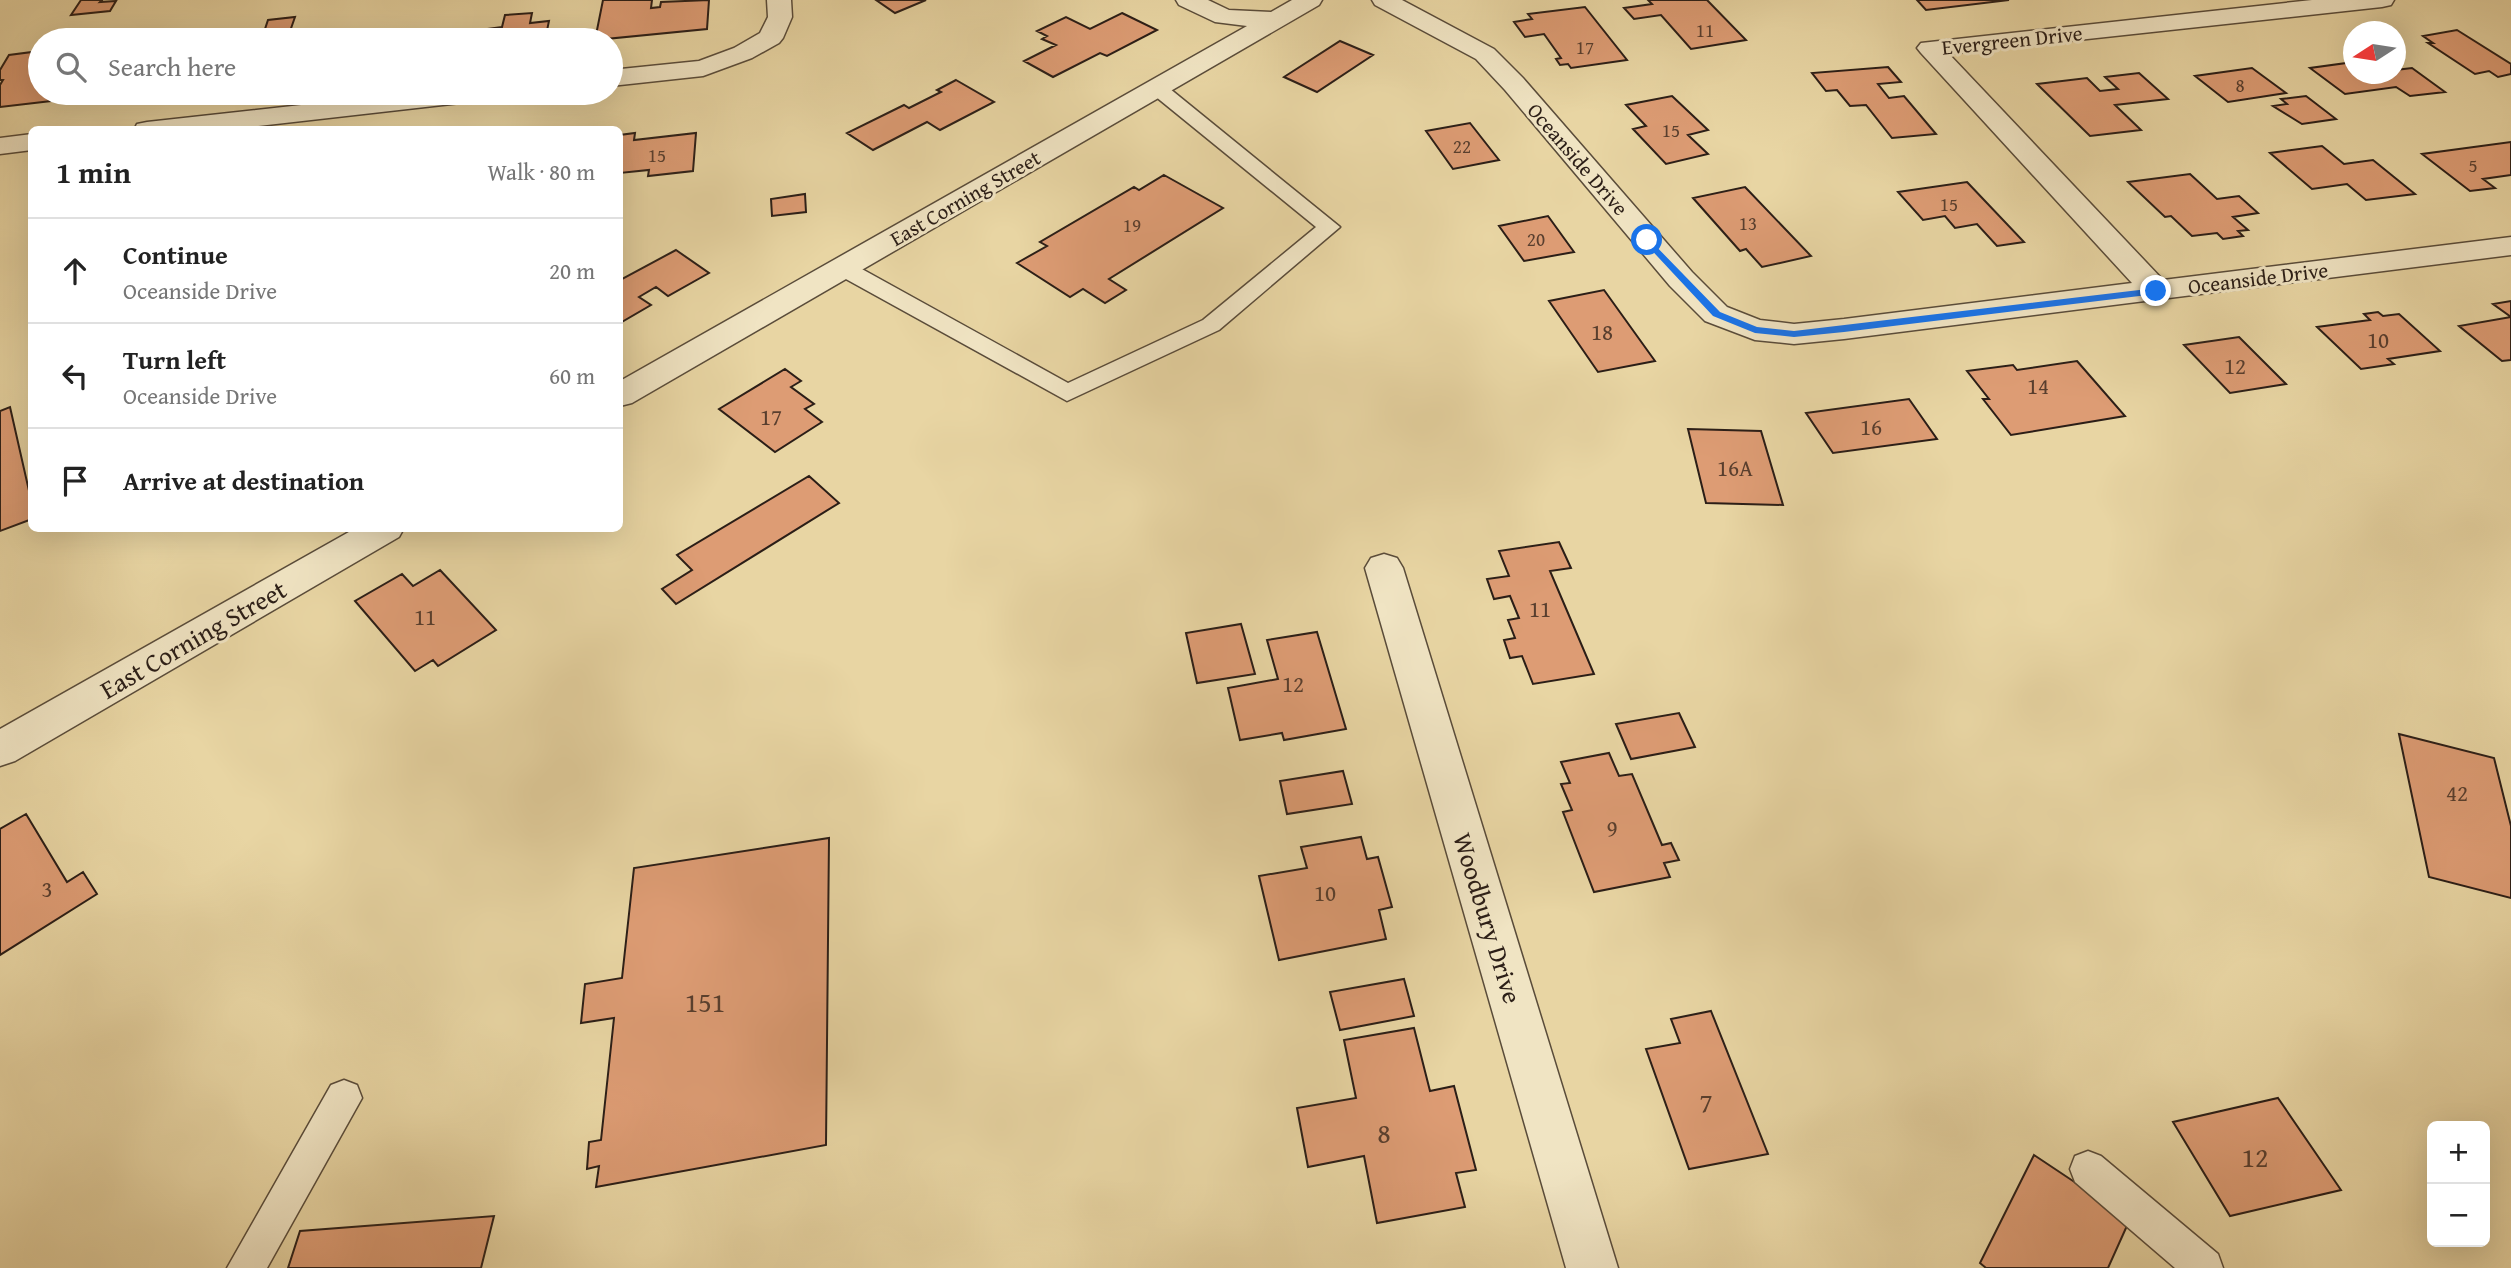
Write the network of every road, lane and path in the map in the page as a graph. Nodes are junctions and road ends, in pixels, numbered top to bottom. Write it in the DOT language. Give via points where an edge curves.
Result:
graph roads {
  1 [pos="779,0"];
  2 [pos="1188,0"];
  3 [pos="1310,0"];
  4 [pos="1384,0"];
  5 [pos="2382,0"];
  6 [pos="1275,20"];
  7 [pos="623,77"];
  8 [pos="1157,88"];
  9 [pos="371,105"];
  10 [pos="183,126"];
  11 [pos="28,142"];
  12 [pos="0,146"];
  13 [pos="2511,246"];
  14 [pos="843,268"];
  15 [pos="2156,291"];
  16 [pos="623,393"];
  17 [pos="379,532"];
  18 [pos="1384,568"];
  19 [pos="0,749"];
  20 [pos="344,1098"];
  21 [pos="2088,1169"];
  22 [pos="246,1268"];
  23 [pos="1592,1268"];
  24 [pos="2204,1268"];
  1 -- 7 [label="street" via="780,17 770,38 743,53 703,68"];
  2 -- 6 [label="street" via="1224,17"];
  3 -- 6 [label="street, East Corning Street"];
  4 -- 15 [label="street, Oceanside Drive" via="1485,54 1681,279 1716,314 1755,330 1794,334"];
  5 -- 15 [label="street, Evergreen Drive" via="1930,48"];
  6 -- 8 [label="street, East Corning Street"];
  8 -- 14 [label="street, East Corning Street"];
  8 -- 14 [label="lane" via="1329,227 1211,324 1067,393"];
  9 -- 10 [label="street"];
  11 -- 12 [label="street"];
  13 -- 15 [label="street, Oceanside Drive"];
  14 -- 16 [label="street, East Corning Street"];
  17 -- 19 [label="street, East Corning Street"];
  18 -- 23 [label="street, Woodbury Drive"];
  20 -- 22 [label="lane"];
  21 -- 24 [label="lane"];
}
